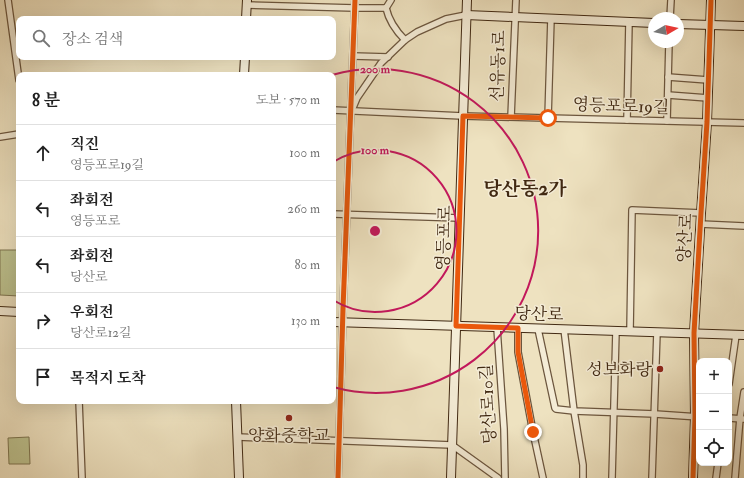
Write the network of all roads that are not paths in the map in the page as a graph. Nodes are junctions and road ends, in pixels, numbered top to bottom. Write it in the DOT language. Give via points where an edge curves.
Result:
graph roads {
  1 [pos="8,0"];
  2 [pos="355,0"];
  3 [pos="391,0"];
  4 [pos="467,0"];
  5 [pos="516,0"];
  6 [pos="671,0"];
  7 [pos="711,0"];
  8 [pos="247,3"];
  9 [pos="355,8"];
  10 [pos="386,8"];
  11 [pos="670,12"];
  12 [pos="466,15"];
  13 [pos="246,16"];
  14 [pos="515,17"];
  15 [pos="551,18"];
  16 [pos="629,22"];
  17 [pos="648,23"];
  18 [pos="684,24"];
  19 [pos="710,25"];
  20 [pos="744,26"];
  21 [pos="405,40"];
  22 [pos="670,48"];
  23 [pos="353,56"];
  24 [pos="388,57"];
  25 [pos="16,58"];
  26 [pos="16,60"];
  27 [pos="245,60"];
  28 [pos="18,72"];
  29 [pos="244,72"];
  30 [pos="668,77"];
  31 [pos="708,80"];
  32 [pos="668,95"];
  33 [pos="708,98"];
  34 [pos="336,110"];
  35 [pos="351,111"];
  36 [pos="463,116"];
  37 [pos="511,117"];
  38 [pos="548,118"];
  39 [pos="627,120"];
  40 [pos="667,121"];
  41 [pos="707,122"];
  42 [pos="744,123"];
  43 [pos="16,134"];
  44 [pos="0,137"];
  45 [pos="700,213"];
  46 [pos="336,214"];
  47 [pos="347,214"];
  48 [pos="460,218"];
  49 [pos="700,224"];
  50 [pos="744,226"];
  51 [pos="0,311"];
  52 [pos="16,312"];
  53 [pos="336,322"];
  54 [pos="343,323"];
  55 [pos="456,326"];
  56 [pos="497,328"];
  57 [pos="518,328"];
  58 [pos="538,329"];
  59 [pos="564,330"];
  60 [pos="616,331"];
  61 [pos="630,331"];
  62 [pos="657,332"];
  63 [pos="694,333"];
  64 [pos="740,335"];
  65 [pos="732,371"];
  66 [pos="744,392"];
  67 [pos="696,394"];
  68 [pos="79,404"];
  69 [pos="236,404"];
  70 [pos="574,411"];
  71 [pos="614,413"];
  72 [pos="655,414"];
  73 [pos="696,417"];
  74 [pos="742,418"];
  75 [pos="696,430"];
  76 [pos="238,437"];
  77 [pos="339,441"];
  78 [pos="452,445"];
  79 [pos="718,466"];
  80 [pos="82,478"];
  81 [pos="239,478"];
  82 [pos="338,478"];
  83 [pos="451,478"];
  84 [pos="498,478"];
  85 [pos="505,478"];
  86 [pos="544,478"];
  87 [pos="583,478"];
  88 [pos="612,478"];
  89 [pos="652,478"];
  90 [pos="693,478"];
  91 [pos="716,478"];
  92 [pos="735,478"];
  1 -- 25 [label="street"];
  2 -- 9 [label="street"];
  3 -- 10 [label="street"];
  4 -- 12 [label="main road, 영등포로"];
  5 -- 14 [label="street"];
  6 -- 11 [label="street"];
  7 -- 19 [label="main road, 양산로"];
  8 -- 9 [label="street"];
  8 -- 13 [label="main road"];
  9 -- 10 [label="street"];
  9 -- 23 [label="street"];
  10 -- 21 [label="street" via="395,30"];
  12 -- 14 [label="main road, 선유동1로"];
  12 -- 21 [label="street" via="435,23"];
  12 -- 36 [label="main road, 영등포로"];
  14 -- 15 [label="main road, 선유동1로"];
  14 -- 37 [label="street, 선유동1로"];
  15 -- 16 [label="main road, 선유동1로"];
  15 -- 38 [label="street"];
  16 -- 17 [label="main road, 선유동1로"];
  16 -- 39 [label="street"];
  18 -- 19 [label="main road"];
  19 -- 20 [label="main road"];
  19 -- 31 [label="main road, 양산로"];
  21 -- 24 [label="street"];
  22 -- 30 [label="street"];
  23 -- 24 [label="street"];
  23 -- 35 [label="street"];
  24 -- 35 [label="street" via="357,98"];
  26 -- 28 [label="street"];
  27 -- 29 [label="main road"];
  30 -- 31 [label="street"];
  30 -- 32 [label="street"];
  31 -- 33 [label="main road, 양산로"];
  32 -- 33 [label="street"];
  32 -- 40 [label="street"];
  33 -- 41 [label="main road, 양산로"];
  34 -- 35 [label="street, 영등포로19길"];
  35 -- 36 [label="street, 영등포로19길"];
  35 -- 47 [label="street"];
  36 -- 37 [label="street, 영등포로19길"];
  36 -- 48 [label="main road, 영등포로"];
  37 -- 38 [label="street, 영등포로19길"];
  38 -- 39 [label="street, 영등포로19길"];
  39 -- 40 [label="street, 영등포로19길"];
  40 -- 41 [label="street, 영등포로19길"];
  41 -- 42 [label="street, 영등포로19길"];
  41 -- 45 [label="main road, 양산로"];
  43 -- 44 [label="street"];
  45 -- 49 [label="main road, 양산로"];
  45 -- 61 [label="street" via="632,210"];
  46 -- 47 [label="street"];
  47 -- 48 [label="street"];
  47 -- 54 [label="street"];
  48 -- 55 [label="main road, 영등포로"];
  49 -- 50 [label="street"];
  49 -- 63 [label="main road, 양산로"];
  51 -- 52 [label="main road"];
  53 -- 54 [label="main road, 당산로"];
  54 -- 55 [label="main road, 당산로"];
  54 -- 77 [label="street"];
  55 -- 56 [label="main road, 당산로"];
  55 -- 78 [label="main road, 영등포로"];
  56 -- 57 [label="main road, 당산로"];
  56 -- 85 [label="street, 당산로10길"];
  57 -- 58 [label="main road, 당산로"];
  57 -- 86 [label="street" via="518,352"];
  58 -- 59 [label="main road, 당산로"];
  58 -- 70 [label="street" via="555,408"];
  59 -- 60 [label="main road, 당산로"];
  59 -- 70 [label="street"];
  60 -- 61 [label="main road, 당산로"];
  60 -- 71 [label="street"];
  61 -- 62 [label="main road, 당산로"];
  62 -- 63 [label="main road, 당산로"];
  62 -- 72 [label="street"];
  63 -- 64 [label="main road, 당산로"];
  63 -- 67 [label="main road, 양산로"];
  64 -- 65 [label="street"];
  66 -- 74 [label="street"];
  68 -- 80 [label="street"];
  69 -- 76 [label="main road"];
  70 -- 71 [label="street"];
  70 -- 87 [label="street"];
  71 -- 72 [label="street"];
  71 -- 88 [label="street"];
  72 -- 73 [label="street"];
  72 -- 89 [label="street"];
  74 -- 92 [label="street"];
  75 -- 90 [label="main road, 양산로"];
  76 -- 77 [label="street"];
  76 -- 81 [label="main road"];
  77 -- 78 [label="street"];
  77 -- 82 [label="street"];
  78 -- 83 [label="main road, 영등포로"];
  78 -- 84 [label="street"];
  79 -- 91 [label="street"];
}
